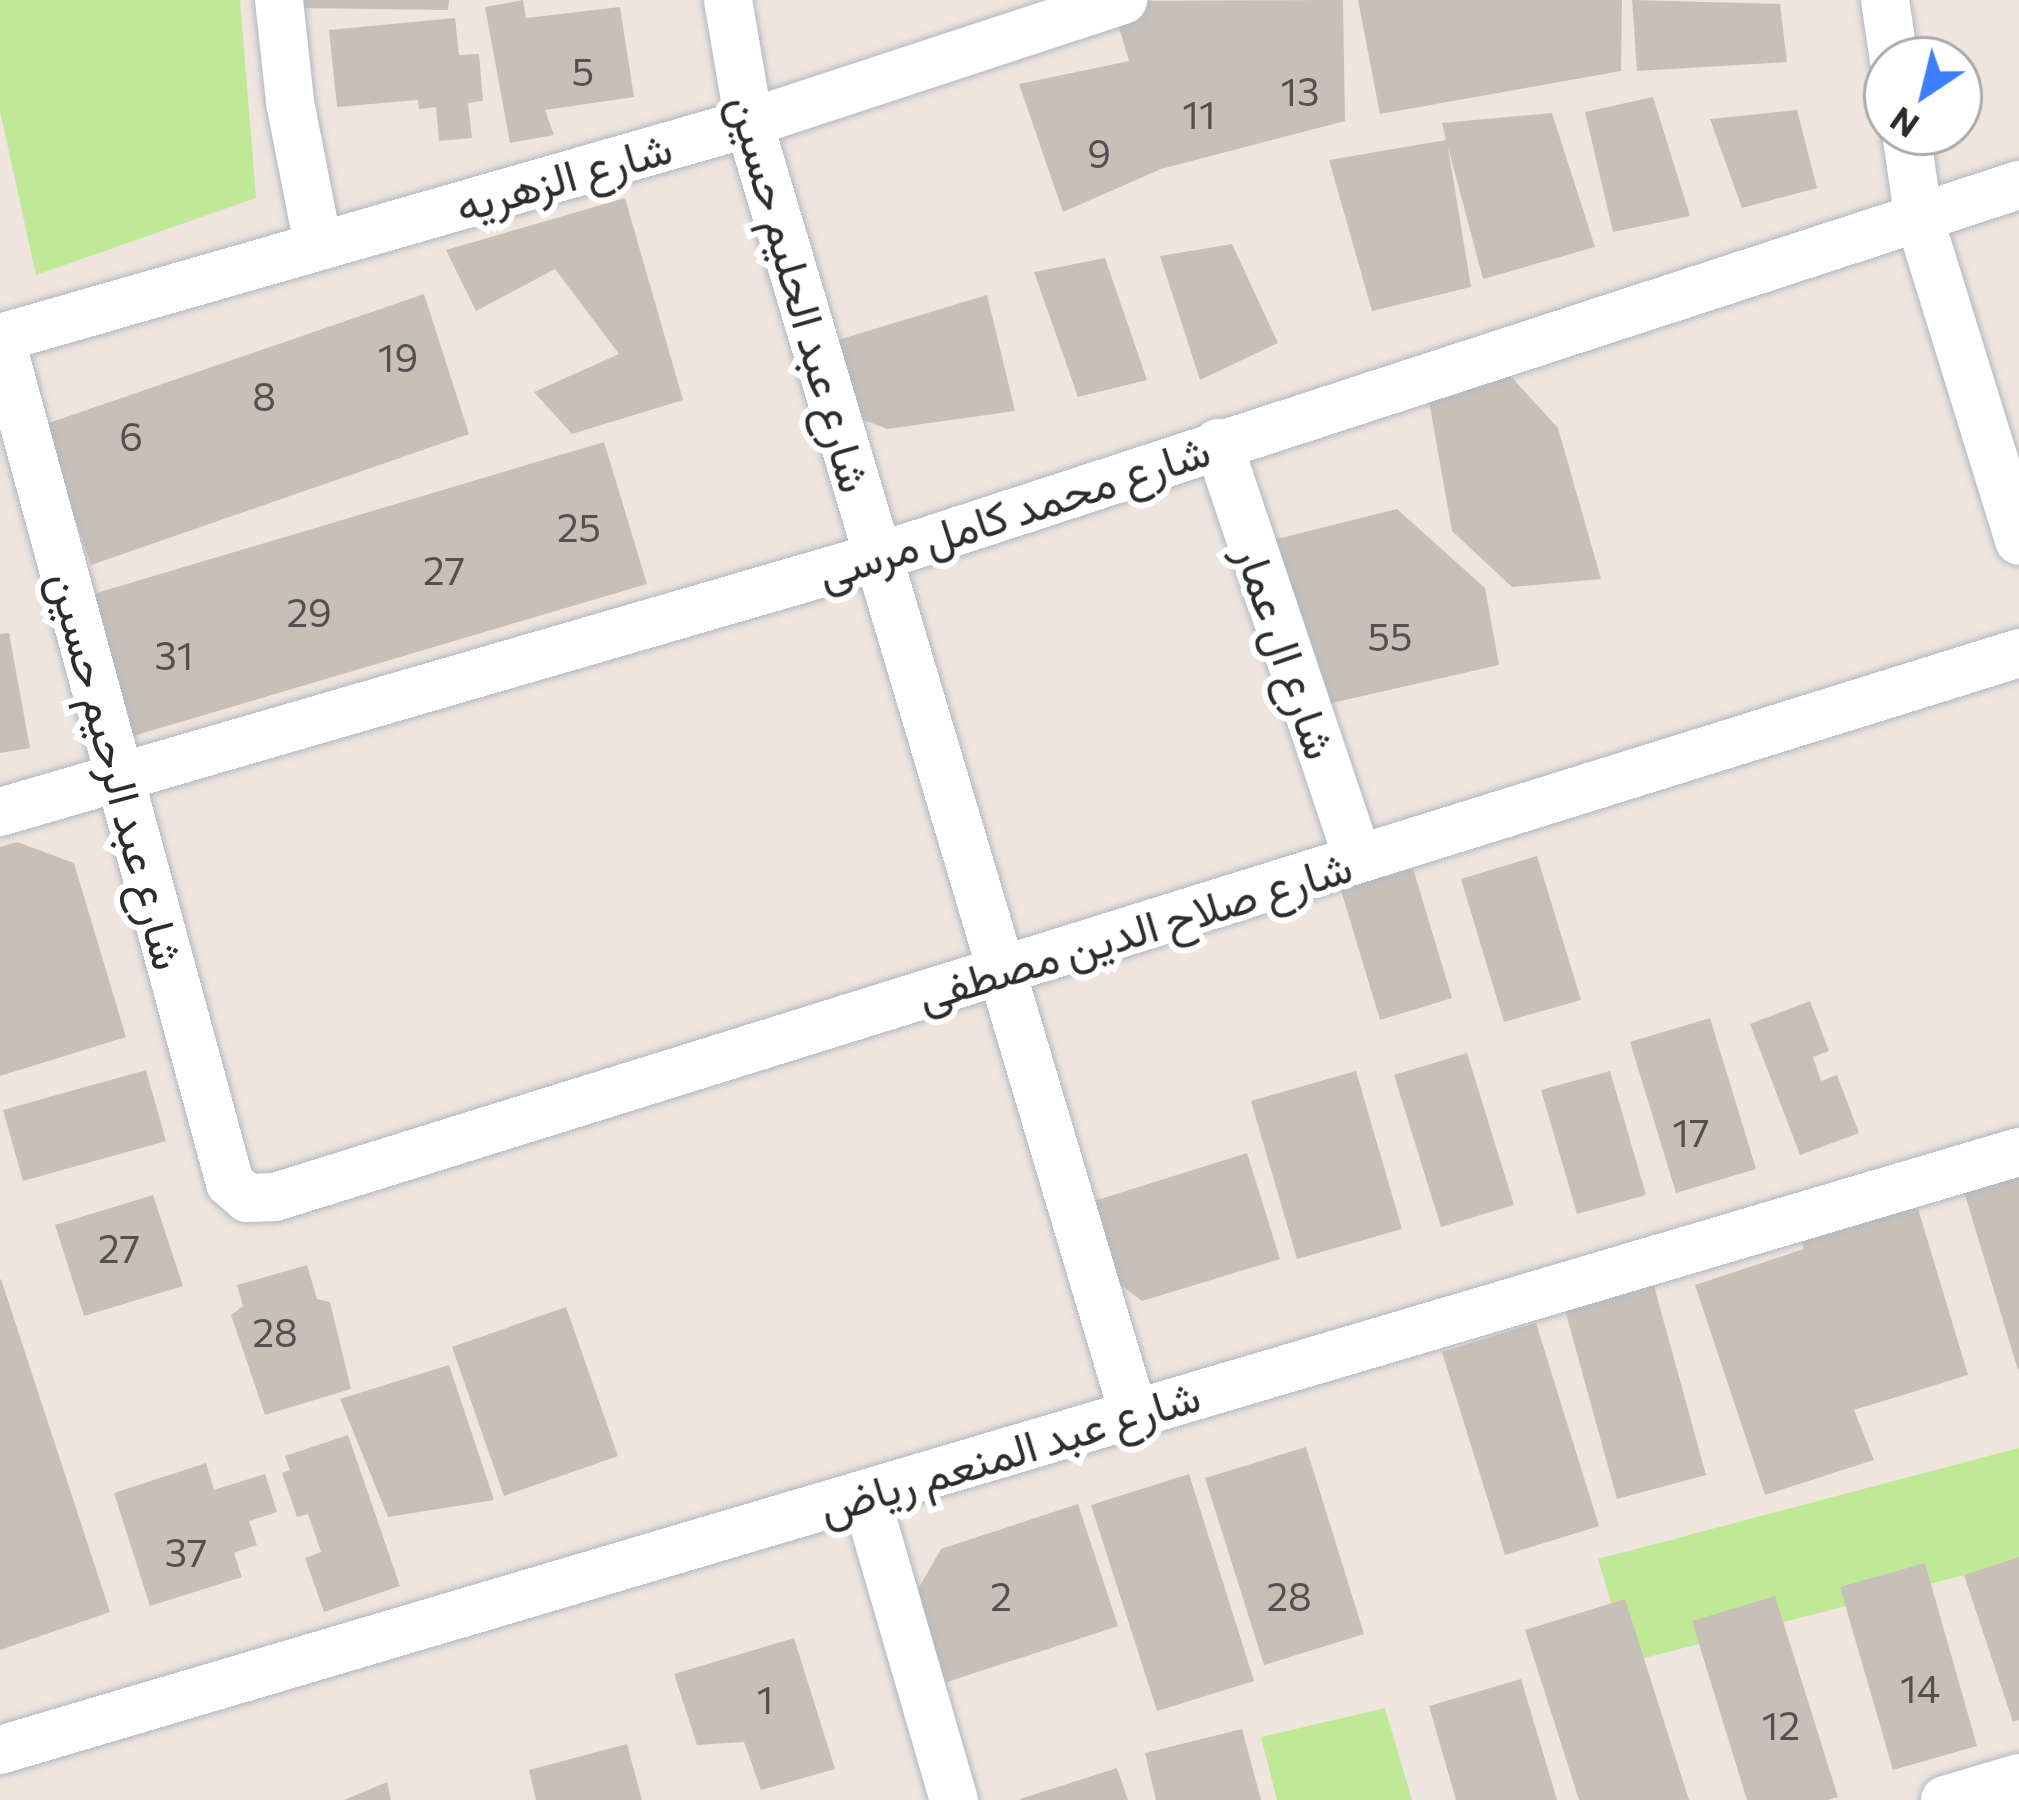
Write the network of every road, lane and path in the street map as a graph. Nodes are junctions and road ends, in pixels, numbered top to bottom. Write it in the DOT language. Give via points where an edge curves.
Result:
graph roads {
  1 [pos="279,0"];
  2 [pos="728,0"];
  3 [pos="1123,0"];
  4 [pos="1885,0"];
  5 [pos="1890,36"];
  6 [pos="749,123"];
  7 [pos="1910,156"];
  8 [pos="2019,185"];
  9 [pos="1918,214"];
  10 [pos="318,245"];
  11 [pos="0,337"];
  12 [pos="1217,443"];
  13 [pos="2019,541"];
  14 [pos="878,557"];
  15 [pos="2019,652"];
  16 [pos="122,777"];
  17 [pos="0,812"];
  18 [pos="1358,859"];
  19 [pos="1005,970"];
  20 [pos="2019,1152"];
  21 [pos="248,1198"];
  22 [pos="1133,1412"];
  23 [pos="865,1494"];
  24 [pos="0,1750"];
  25 [pos="2019,1778"];
  26 [pos="954,1800"];
  27 [pos="1945,1800"];
  1 -- 10 [label="street"];
  2 -- 6 [label="street, شارع عبد الحليم حسين"];
  3 -- 6 [label="street, شارع الزهريه"];
  4 -- 5 [label="street"];
  6 -- 10 [label="street, شارع الزهريه"];
  6 -- 14 [label="street, شارع عبد الحليم حسين"];
  7 -- 9 [label="street"];
  8 -- 9 [label="street, شارع محمد كامل مرسى"];
  9 -- 12 [label="street, شارع محمد كامل مرسى"];
  9 -- 13 [label="street"];
  10 -- 11 [label="street, شارع الزهريه"];
  11 -- 16 [label="street, شارع عبد الرحيم حسين"];
  12 -- 14 [label="street, شارع محمد كامل مرسى"];
  12 -- 18 [label="street, شارع ال عمار"];
  14 -- 16 [label="street, شارع محمد كامل مرسى"];
  14 -- 19 [label="street, شارع عبد الحليم حسين"];
  15 -- 18 [label="street, شارع صلاح الدين مصطفى"];
  16 -- 17 [label="street, شارع محمد كامل مرسى"];
  16 -- 21 [label="street, شارع عبد الرحيم حسين" via="230,1183"];
  18 -- 19 [label="street, شارع صلاح الدين مصطفى"];
  19 -- 21 [label="street, شارع صلاح الدين مصطفى" via="275,1197"];
  19 -- 22 [label="street, شارع عبد الحليم حسين"];
  20 -- 22 [label="street, شارع عبد المنعم رياض"];
  22 -- 23 [label="street, شارع عبد المنعم رياض"];
  23 -- 24 [label="street, شارع عبد المنعم رياض"];
  23 -- 26 [label="street"];
  25 -- 27 [label="street"];
}
